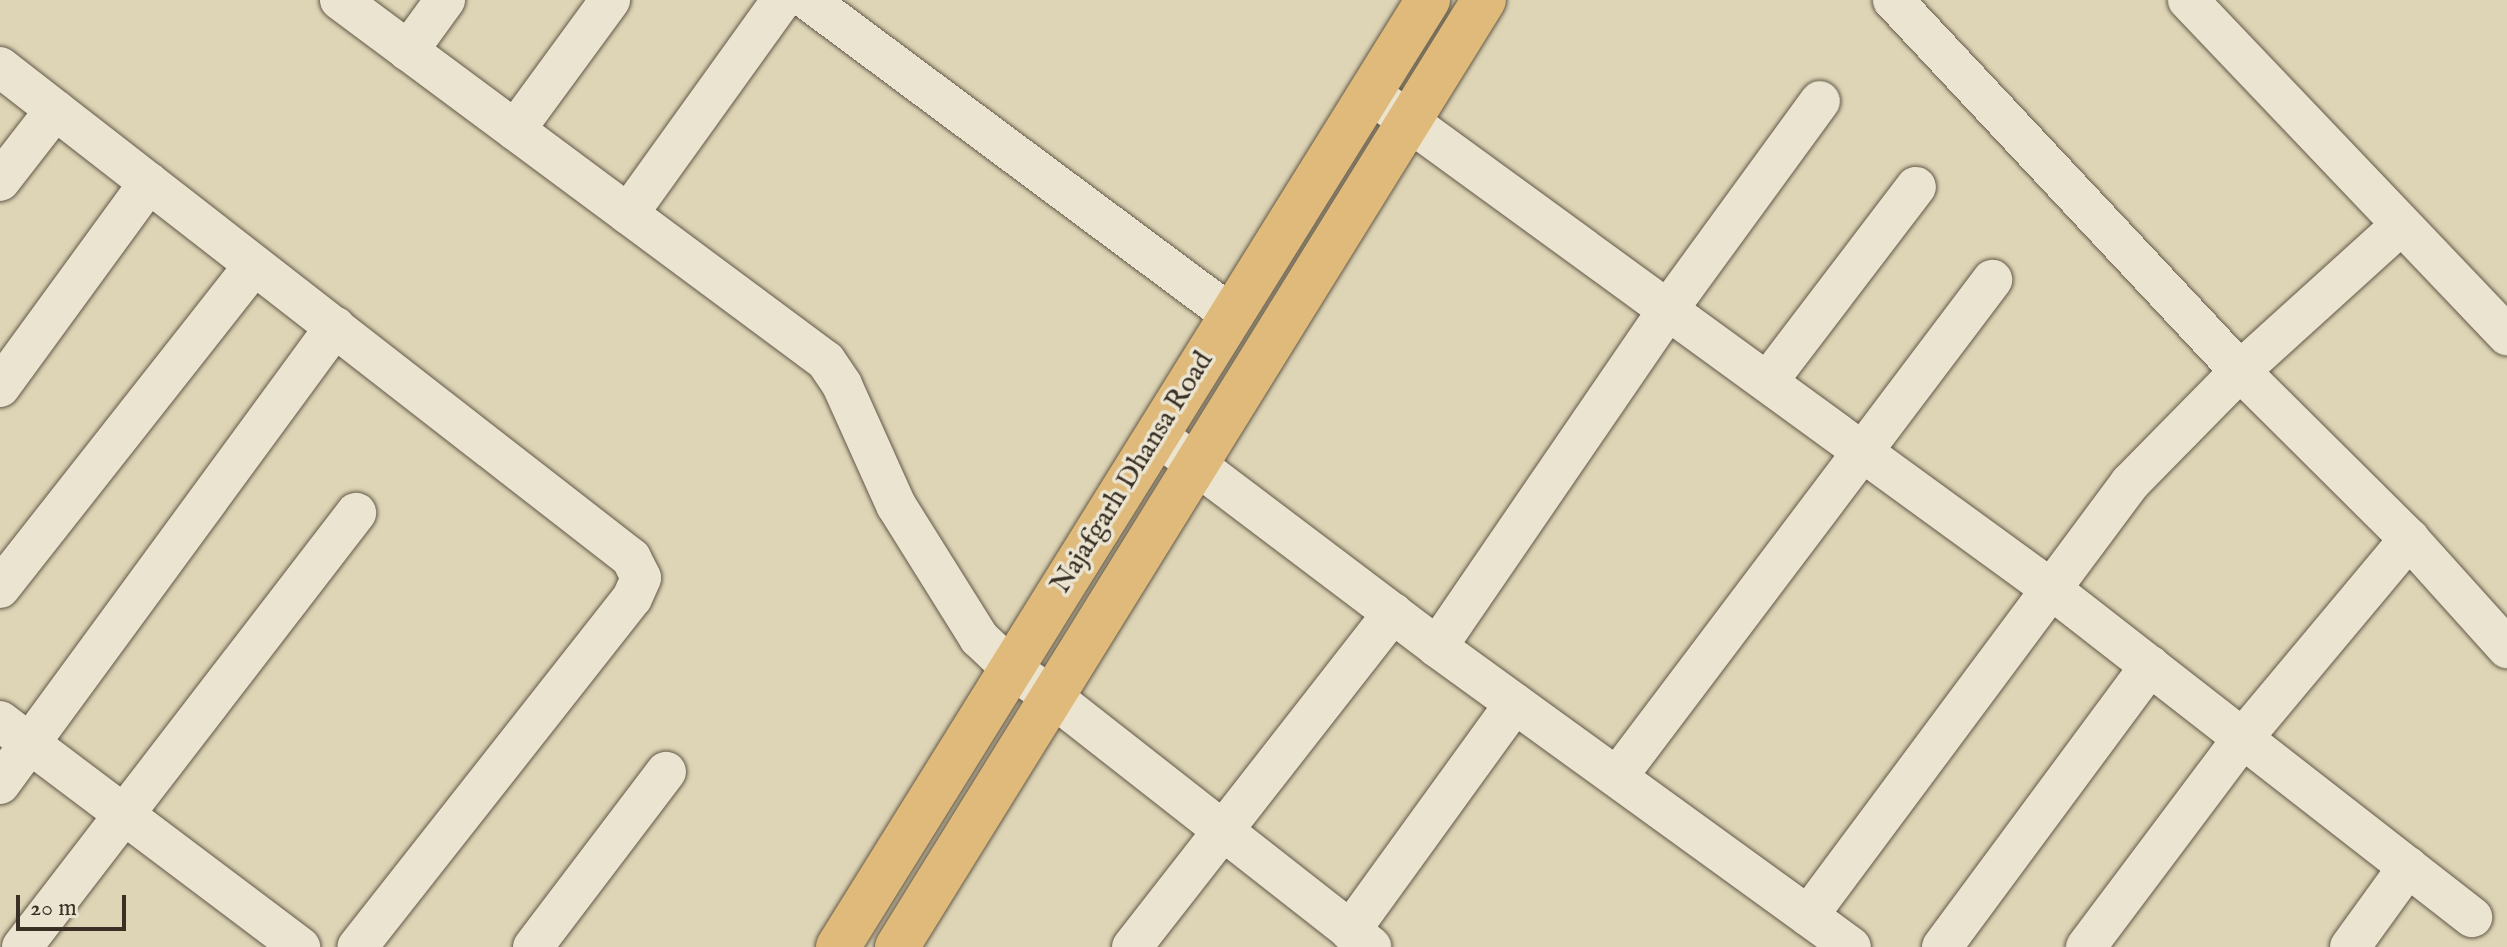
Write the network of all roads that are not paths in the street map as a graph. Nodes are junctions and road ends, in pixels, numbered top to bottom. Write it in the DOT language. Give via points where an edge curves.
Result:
graph roads {
  1 [pos="340,0"];
  2 [pos="445,0"];
  3 [pos="610,0"];
  4 [pos="782,0"];
  5 [pos="808,0"];
  6 [pos="1428,0"];
  7 [pos="1484,0"];
  8 [pos="1893,0"];
  9 [pos="2188,0"];
  10 [pos="408,51"];
  11 [pos="0,67"];
  12 [pos="1370,93"];
  13 [pos="1820,101"];
  14 [pos="55,110"];
  15 [pos="1409,121"];
  16 [pos="515,130"];
  17 [pos="0,181"];
  18 [pos="149,183"];
  19 [pos="1916,187"];
  20 [pos="628,214"];
  21 [pos="2400,226"];
  22 [pos="254,265"];
  23 [pos="1992,280"];
  24 [pos="1669,308"];
  25 [pos="1231,315"];
  26 [pos="335,327"];
  27 [pos="2507,335"];
  28 [pos="2240,371"];
  29 [pos="1768,381"];
  30 [pos="0,387"];
  31 [pos="1157,435"];
  32 [pos="1863,450"];
  33 [pos="1195,464"];
  34 [pos="356,513"];
  35 [pos="2409,539"];
  36 [pos="0,588"];
  37 [pos="2051,589"];
  38 [pos="1393,613"];
  39 [pos="1437,647"];
  40 [pos="2507,648"];
  41 [pos="2150,666"];
  42 [pos="1012,669"];
  43 [pos="1054,698"];
  44 [pos="1515,703"];
  45 [pos="15,732"];
  46 [pos="2242,739"];
  47 [pos="666,772"];
  48 [pos="1617,777"];
  49 [pos="0,784"];
  50 [pos="126,815"];
  51 [pos="1222,830"];
  52 [pos="2408,867"];
  53 [pos="1808,916"];
  54 [pos="2472,917"];
  55 [pos="1361,939"];
  56 [pos="22,947"];
  57 [pos="300,947"];
  58 [pos="357,947"];
  59 [pos="533,947"];
  60 [pos="838,947"];
  61 [pos="897,947"];
  62 [pos="1132,947"];
  63 [pos="1851,947"];
  64 [pos="1942,947"];
  65 [pos="2086,947"];
  66 [pos="2350,947"];
  1 -- 10 [label="street"];
  2 -- 10 [label="street"];
  3 -- 16 [label="street"];
  4 -- 20 [label="street"];
  5 -- 25 [label="street"];
  6 -- 12 [label="main road, Najafgarh Dhansa Road"];
  7 -- 15 [label="main road, Najafgarh Dhansa Road"];
  8 -- 28 [label="street"];
  9 -- 21 [label="street"];
  10 -- 16 [label="street"];
  11 -- 14 [label="street"];
  12 -- 15 [label="street"];
  12 -- 25 [label="main road, Najafgarh Dhansa Road"];
  13 -- 24 [label="street"];
  14 -- 17 [label="street"];
  14 -- 18 [label="street"];
  15 -- 24 [label="street"];
  15 -- 33 [label="main road, Najafgarh Dhansa Road"];
  16 -- 20 [label="street"];
  18 -- 22 [label="street"];
  18 -- 30 [label="street"];
  19 -- 29 [label="street"];
  20 -- 42 [label="street" via="826,361 896,505 979,638"];
  21 -- 27 [label="street"];
  21 -- 28 [label="street"];
  22 -- 26 [label="street"];
  22 -- 36 [label="street"];
  23 -- 32 [label="street"];
  24 -- 29 [label="street"];
  24 -- 39 [label="street"];
  25 -- 31 [label="main road, Najafgarh Dhansa Road"];
  26 -- 45 [label="street"];
  26 -- 58 [label="street" via="631,558 641,578 632,598"];
  28 -- 35 [label="street"];
  28 -- 37 [label="street" via="2130,483"];
  29 -- 32 [label="street"];
  31 -- 33 [label="street"];
  31 -- 42 [label="main road, Najafgarh Dhansa Road"];
  32 -- 37 [label="street"];
  32 -- 48 [label="street"];
  33 -- 38 [label="street"];
  33 -- 43 [label="main road, Najafgarh Dhansa Road"];
  34 -- 50 [label="street"];
  35 -- 40 [label="street"];
  35 -- 46 [label="street"];
  37 -- 41 [label="street"];
  37 -- 53 [label="street"];
  38 -- 39 [label="street"];
  38 -- 51 [label="street"];
  39 -- 44 [label="street"];
  41 -- 46 [label="street"];
  41 -- 64 [label="street"];
  42 -- 43 [label="street"];
  42 -- 60 [label="main road, Najafgarh Dhansa Road"];
  43 -- 51 [label="street"];
  43 -- 61 [label="main road, Najafgarh Dhansa Road"];
  44 -- 48 [label="street"];
  44 -- 55 [label="street"];
  45 -- 49 [label="street"];
  45 -- 50 [label="street"];
  46 -- 52 [label="street"];
  46 -- 65 [label="street"];
  47 -- 59 [label="street"];
  48 -- 53 [label="street"];
  50 -- 56 [label="street"];
  50 -- 57 [label="street"];
  51 -- 55 [label="street"];
  51 -- 62 [label="street"];
  52 -- 54 [label="street"];
  52 -- 66 [label="street"];
  53 -- 63 [label="street"];
}
